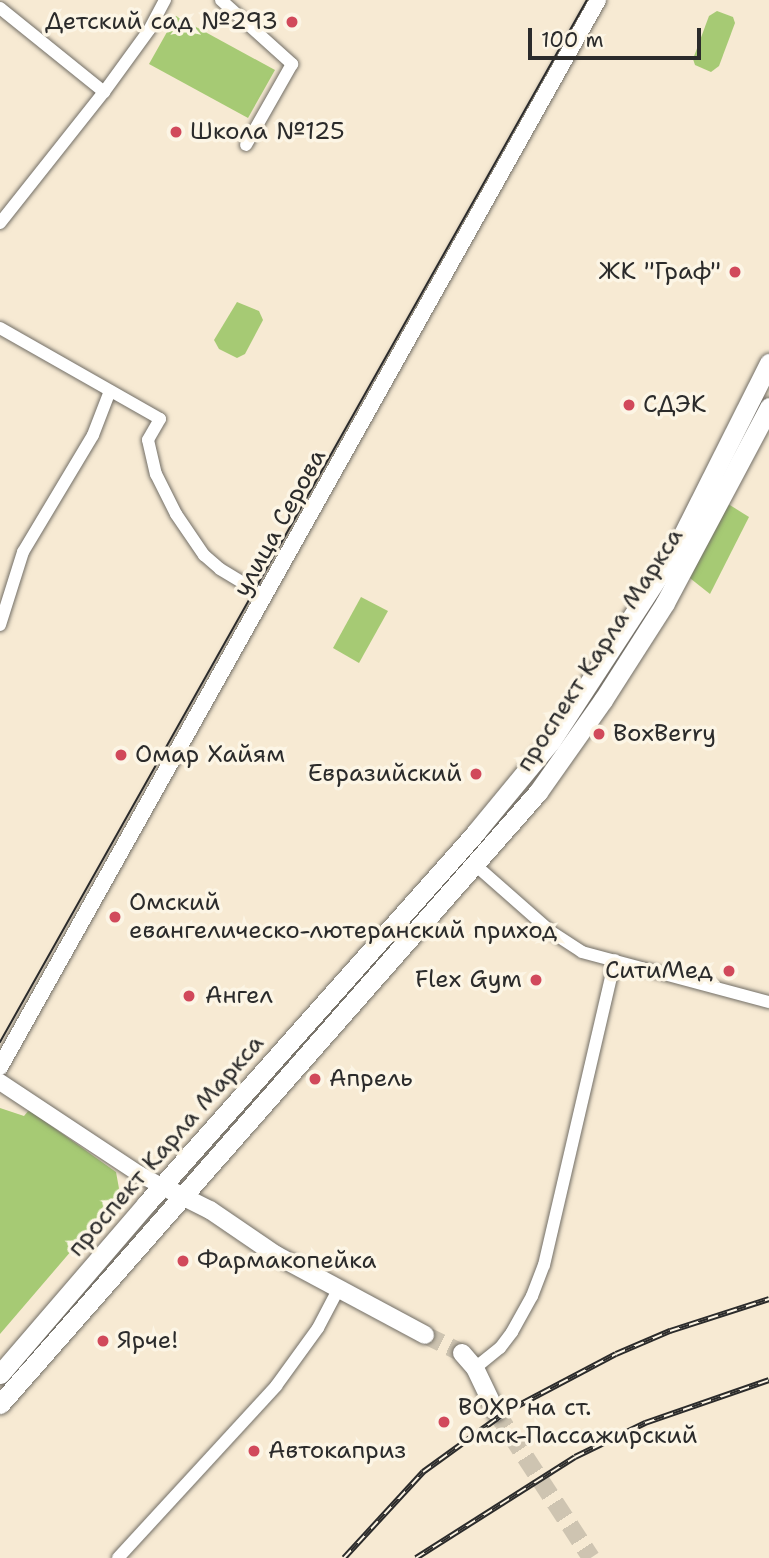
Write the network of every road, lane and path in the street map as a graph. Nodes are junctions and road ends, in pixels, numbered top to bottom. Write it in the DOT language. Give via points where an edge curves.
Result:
graph roads {
  1 [pos="165,0"];
  2 [pos="221,0"];
  3 [pos="598,0"];
  4 [pos="0,8"];
  5 [pos="104,92"];
  6 [pos="246,145"];
  7 [pos="0,223"];
  8 [pos="0,328"];
  9 [pos="769,363"];
  10 [pos="110,391"];
  11 [pos="769,407"];
  12 [pos="265,596"];
  13 [pos="0,625"];
  14 [pos="473,863"];
  15 [pos="615,961"];
  16 [pos="769,1002"];
  17 [pos="0,1067"];
  18 [pos="0,1082"];
  19 [pos="162,1186"];
  20 [pos="182,1196"];
  21 [pos="339,1288"];
  22 [pos="425,1335"];
  23 [pos="462,1353"];
  24 [pos="475,1368"];
  25 [pos="0,1374"];
  26 [pos="0,1404"];
  27 [pos="496,1412"];
  28 [pos="118,1558"];
  1 -- 5 [label="street"];
  2 -- 6 [label="street" via="292,64"];
  3 -- 12 [label="street, улица Серова"];
  4 -- 5 [label="street"];
  5 -- 7 [label="street"];
  8 -- 10 [label="street"];
  9 -- 19 [label="main road, проспект Карла Маркса" via="673,554 551,741"];
  10 -- 12 [label="street" via="160,419 148,440 156,474 204,555"];
  10 -- 13 [label="street" via="93,435 23,552"];
  11 -- 14 [label="main road, проспект Карла Маркса" via="688,563 610,689 538,792"];
  12 -- 17 [label="street, улица Серова"];
  14 -- 15 [label="street" via="569,945"];
  14 -- 20 [label="main road, проспект Карла Маркса"];
  15 -- 16 [label="street"];
  15 -- 24 [label="street" via="544,1265 512,1332"];
  18 -- 19 [label="street"];
  19 -- 20 [label="main road"];
  19 -- 25 [label="main road, проспект Карла Маркса"];
  20 -- 21 [label="main road"];
  20 -- 26 [label="main road, проспект Карла Маркса"];
  21 -- 22 [label="main road"];
  21 -- 28 [label="street" via="318,1328 276,1386"];
  23 -- 24 [label="main road"];
  24 -- 27 [label="main road"];
}
